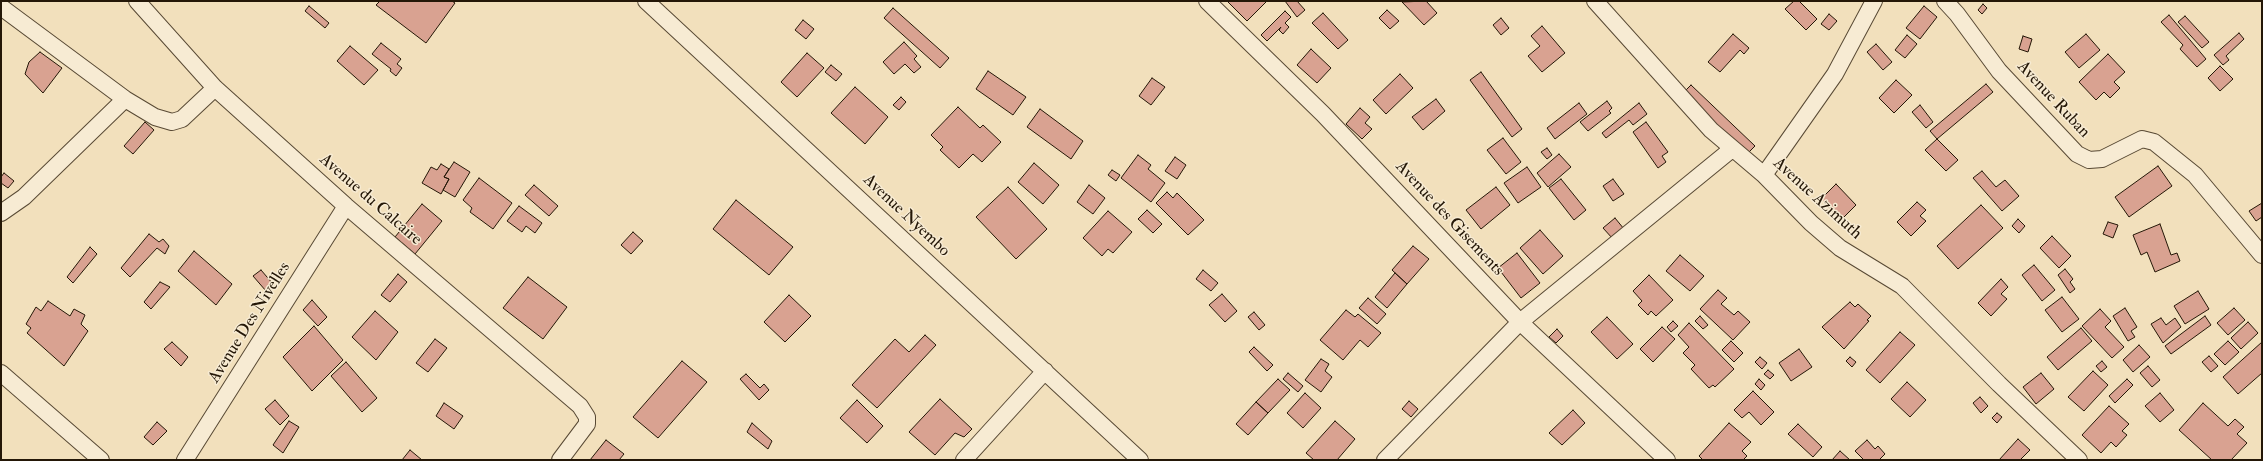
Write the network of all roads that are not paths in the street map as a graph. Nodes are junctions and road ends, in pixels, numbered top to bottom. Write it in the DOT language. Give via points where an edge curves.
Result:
graph roads {
  1 [pos="137,1"];
  2 [pos="646,1"];
  3 [pos="1207,1"];
  4 [pos="1595,1"];
  5 [pos="1874,1"];
  6 [pos="1944,1"];
  7 [pos="1,7"];
  8 [pos="215,88"];
  9 [pos="125,99"];
  10 [pos="1732,149"];
  11 [pos="1764,175"];
  12 [pos="346,206"];
  13 [pos="1,213"];
  14 [pos="2262,255"];
  15 [pos="1520,322"];
  16 [pos="1045,371"];
  17 [pos="1,373"];
  18 [pos="100,460"];
  19 [pos="185,460"];
  20 [pos="560,460"];
  21 [pos="964,460"];
  22 [pos="1140,460"];
  23 [pos="1385,460"];
  24 [pos="1667,460"];
  25 [pos="2079,460"];
  1 -- 8 [label="street, Avenue du Calcaire"];
  2 -- 16 [label="street, Avenue Nyembo"];
  3 -- 15 [label="street, Avenue des Gisements" via="1323,114"];
  4 -- 10 [label="street, Avenue Azimuth" via="1674,90"];
  5 -- 11 [label="street" via="1835,74"];
  6 -- 14 [label="street, Avenue Ruban" via="1957,14 1999,71 2078,154 2089,160 2102,159 2142,139 2149,139 2195,175"];
  7 -- 9 [label="street"];
  8 -- 9 [label="street" via="187,116 172,122 155,117"];
  8 -- 12 [label="street, Avenue du Calcaire"];
  9 -- 13 [label="street" via="24,197"];
  10 -- 11 [label="street, Avenue Azimuth"];
  10 -- 15 [label="street"];
  11 -- 25 [label="street, Avenue Azimuth" via="1811,223 1840,248 1902,286 1916,298"];
  12 -- 19 [label="street, Avenue Des Nivelles"];
  12 -- 20 [label="street, Avenue du Calcaire" via="580,406 587,417 587,424"];
  15 -- 23 [label="street"];
  15 -- 24 [label="street, Avenue des Gisements"];
  16 -- 21 [label="street"];
  16 -- 22 [label="street, Avenue Nyembo"];
  17 -- 18 [label="street"];
}
